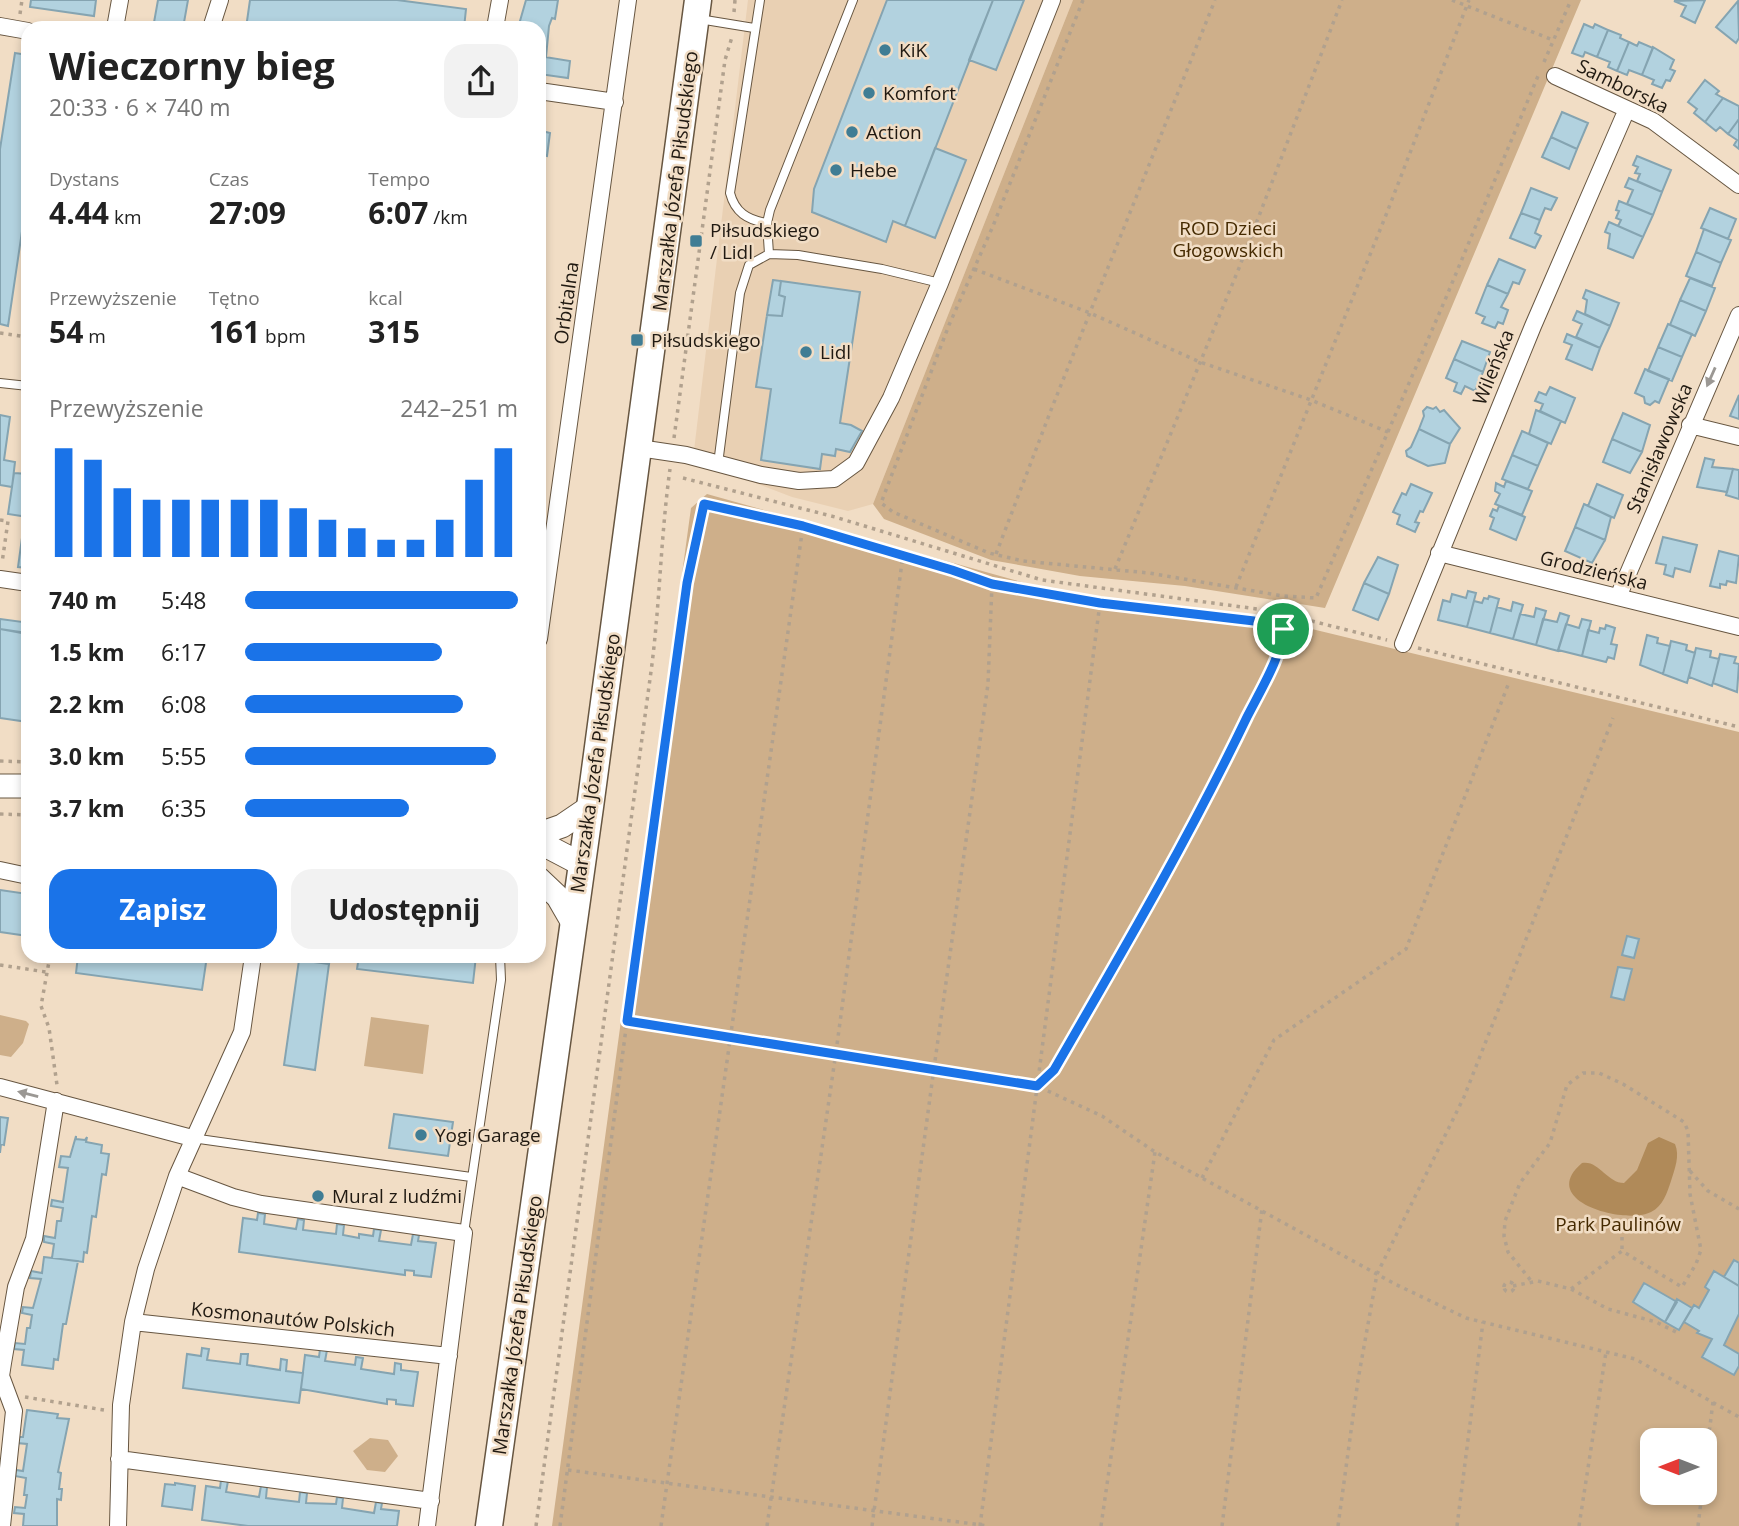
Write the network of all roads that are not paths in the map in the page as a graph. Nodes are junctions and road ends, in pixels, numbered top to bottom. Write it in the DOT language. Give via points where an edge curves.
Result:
graph roads {
  1 [pos="120,0"];
  2 [pos="220,0"];
  3 [pos="500,0"];
  4 [pos="628,0"];
  5 [pos="760,0"];
  6 [pos="853,0"];
  7 [pos="1052,0"];
  8 [pos="697,9"];
  9 [pos="116,21"];
  10 [pos="213,21"];
  11 [pos="496,21"];
  12 [pos="0,26"];
  13 [pos="754,28"];
  14 [pos="21,30"];
  15 [pos="1555,76"];
  16 [pos="546,92"];
  17 [pos="615,102"];
  18 [pos="1627,109"];
  19 [pos="1739,185"];
  20 [pos="767,223"];
  21 [pos="769,254"];
  22 [pos="940,283"];
  23 [pos="1739,315"];
  24 [pos="0,383"];
  25 [pos="21,385"];
  26 [pos="1690,425"];
  27 [pos="1739,437"];
  28 [pos="639,448"];
  29 [pos="718,464"];
  30 [pos="1439,553"];
  31 [pos="0,577"];
  32 [pos="546,577"];
  33 [pos="21,582"];
  34 [pos="1618,597"];
  35 [pos="1739,627"];
  36 [pos="1403,644"];
  37 [pos="0,786"];
  38 [pos="21,786"];
  39 [pos="590,807"];
  40 [pos="546,832"];
  41 [pos="546,846"];
  42 [pos="581,864"];
  43 [pos="0,870"];
  44 [pos="546,870"];
  45 [pos="21,874"];
  46 [pos="546,886"];
  47 [pos="573,923"];
  48 [pos="252,963"];
  49 [pos="500,963"];
  50 [pos="0,1087"];
  51 [pos="56,1101"];
  52 [pos="192,1138"];
  53 [pos="177,1176"];
  54 [pos="471,1177"];
  55 [pos="464,1233"];
  56 [pos="133,1322"];
  57 [pos="449,1356"];
  58 [pos="119,1459"];
  59 [pos="431,1501"];
  60 [pos="2,1526"];
  61 [pos="118,1526"];
  62 [pos="428,1526"];
  63 [pos="489,1526"];
  1 -- 9 [label="street"];
  2 -- 10 [label="street"];
  3 -- 11 [label="street"];
  4 -- 17 [label="street, Orbitalna"];
  5 -- 13 [label="lane"];
  6 -- 20 [label="lane"];
  7 -- 22 [label="street"];
  8 -- 13 [label="lane"];
  8 -- 28 [label="main road, Marszałka Józefa Piłsudskiego"];
  12 -- 14 [label="street"];
  13 -- 20 [label="lane" via="730,193 745,217"];
  15 -- 18 [label="street, Samborska"];
  16 -- 17 [label="street"];
  17 -- 32 [label="street, Orbitalna"];
  18 -- 19 [label="street, Samborska" via="1653,121"];
  18 -- 30 [label="street, Wileńska"];
  20 -- 21 [label="lane"];
  21 -- 22 [label="lane" via="870,267"];
  21 -- 29 [label="lane" via="749,265 743,278"];
  22 -- 29 [label="street" via="865,452 845,474 816,482 799,481"];
  23 -- 26 [label="street, Stanisławowska, one-way"];
  24 -- 25 [label="lane"];
  26 -- 27 [label="street"];
  26 -- 34 [label="street, Stanisławowska"];
  28 -- 29 [label="street"];
  28 -- 39 [label="main road, Marszałka Józefa Piłsudskiego"];
  30 -- 34 [label="street, Grodzieńska"];
  30 -- 36 [label="street, Wileńska"];
  31 -- 33 [label="street"];
  34 -- 35 [label="street, Grodzieńska"];
  37 -- 38 [label="street"];
  39 -- 40 [label="street"];
  39 -- 42 [label="main road, Marszałka Józefa Piłsudskiego"];
  41 -- 42 [label="street"];
  42 -- 44 [label="street"];
  42 -- 47 [label="main road, Marszałka Józefa Piłsudskiego"];
  43 -- 45 [label="street"];
  46 -- 47 [label="street"];
  47 -- 63 [label="main road, Marszałka Józefa Piłsudskiego"];
  48 -- 52 [label="street" via="242,1032"];
  49 -- 54 [label="lane"];
  51 -- 50 [label="street, one-way"];
  51 -- 52 [label="street"];
  51 -- 60 [label="street" via="34,1238 16,1287 1,1376 14,1411"];
  52 -- 53 [label="street"];
  52 -- 54 [label="lane"];
  53 -- 55 [label="street" via="261,1204"];
  53 -- 56 [label="street"];
  54 -- 55 [label="lane"];
  55 -- 57 [label="street"];
  56 -- 57 [label="street, Kosmonautów Polskich"];
  56 -- 58 [label="street"];
  57 -- 59 [label="street"];
  58 -- 59 [label="street"];
  58 -- 61 [label="street"];
  59 -- 62 [label="street"];
}
